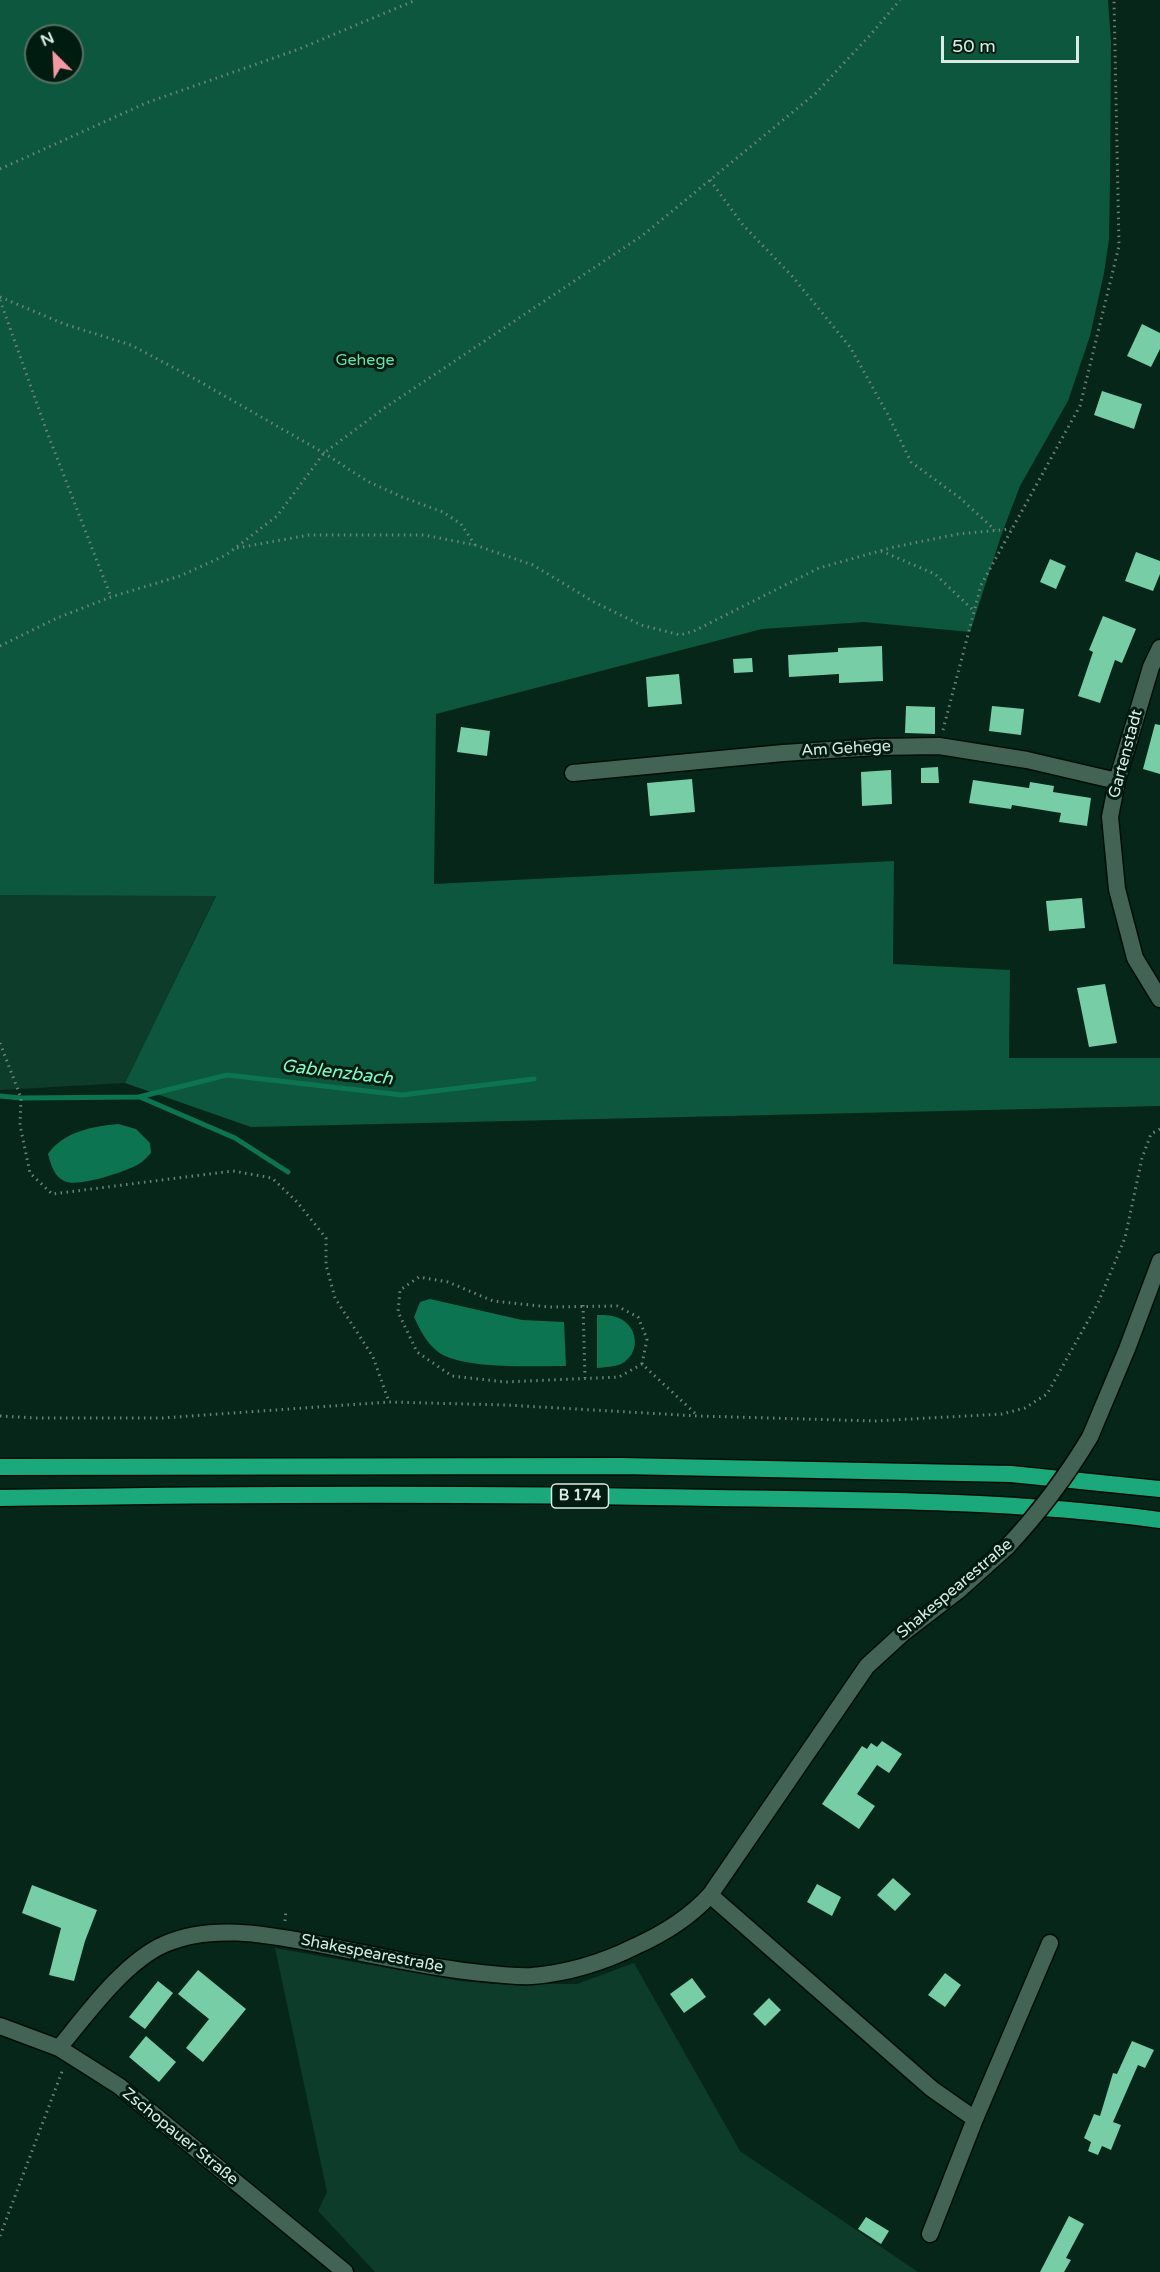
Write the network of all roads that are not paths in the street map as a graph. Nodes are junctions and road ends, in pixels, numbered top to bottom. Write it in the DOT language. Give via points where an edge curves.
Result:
graph roads {
  1 [pos="1160,648"];
  2 [pos="573,773"];
  3 [pos="1117,781"];
  4 [pos="1160,999"];
  5 [pos="1160,1261"];
  6 [pos="0,1467"];
  7 [pos="1160,1489"];
  8 [pos="0,1498"];
  9 [pos="1160,1520"];
  10 [pos="710,1895"];
  11 [pos="1050,1943"];
  12 [pos="0,2026"];
  13 [pos="64,2052"];
  14 [pos="975,2119"];
  15 [pos="930,2234"];
  16 [pos="345,2272"];
  1 -- 3 [label="street, Gartenstadt"];
  2 -- 3 [label="street, Am Gehege" via="783,753 939,746 1028,760"];
  3 -- 4 [label="street, Gartenstadt" via="1110,817 1117,889 1135,958"];
  5 -- 10 [label="street, Shakespearestraße, bridge" via="1090,1437 1070,1471 1007,1547 867,1666"];
  6 -- 7 [label="highway, B 174" via="679,1467 1011,1474"];
  8 -- 9 [label="highway, B 174" via="608,1496 956,1502"];
  10 -- 13 [label="street, Shakespearestraße" via="671,1928 617,1955 531,1976 460,1970 250,1933 182,1938 136,1962 92,2007"];
  10 -- 14 [label="street" via="932,2089"];
  11 -- 14 [label="street"];
  12 -- 13 [label="street, Zschopauer Straße"];
  13 -- 16 [label="street, Zschopauer Straße" via="119,2086"];
  14 -- 15 [label="street"];
}
